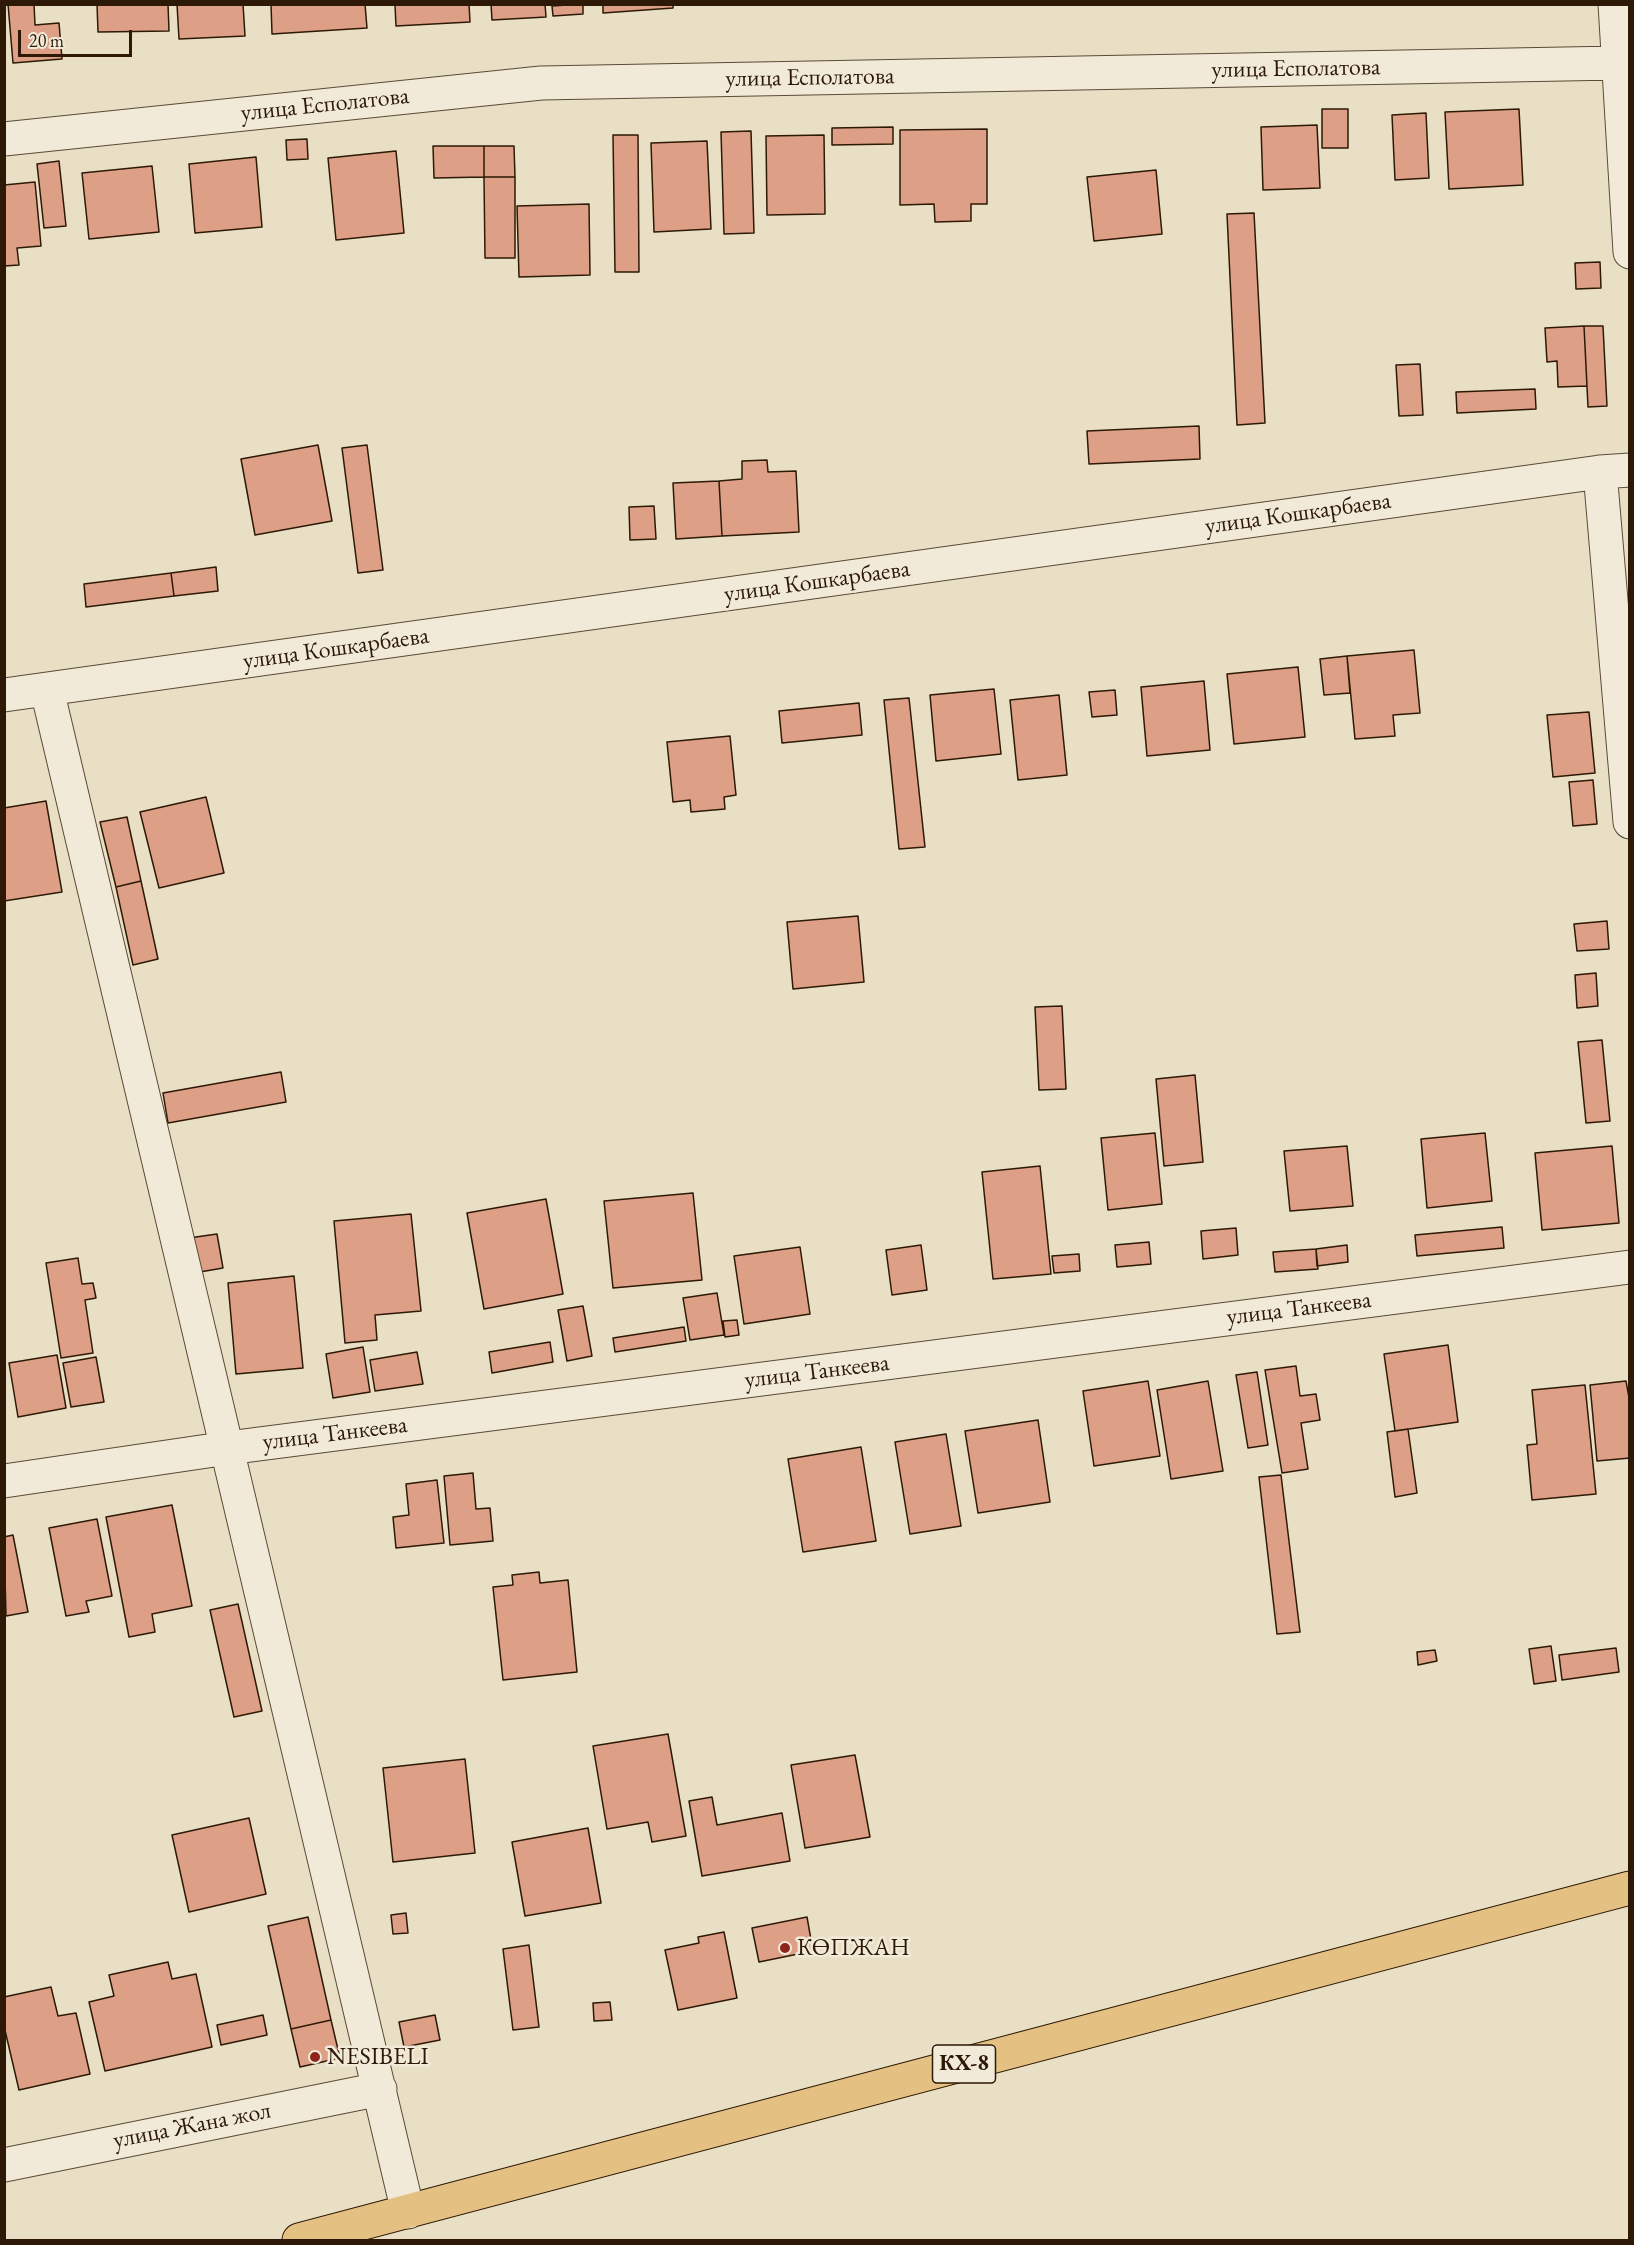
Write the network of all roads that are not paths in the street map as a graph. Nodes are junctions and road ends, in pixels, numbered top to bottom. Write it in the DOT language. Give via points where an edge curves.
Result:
graph roads {
  1 [pos="1616,4"];
  2 [pos="1618,63"];
  3 [pos="4,139"];
  4 [pos="1629,252"];
  5 [pos="1615,471"];
  6 [pos="47,690"];
  7 [pos="4,695"];
  8 [pos="1629,822"];
  9 [pos="1629,1267"];
  10 [pos="228,1448"];
  11 [pos="4,1481"];
  12 [pos="1629,1888"];
  13 [pos="380,2089"];
  14 [pos="4,2165"];
  15 [pos="408,2212"];
  16 [pos="299,2241"];
  1 -- 2 [label="street"];
  2 -- 3 [label="street, улица Есполатова" via="542,83"];
  2 -- 4 [label="street"];
  5 -- 6 [label="street, улица Кошкарбаева"];
  5 -- 8 [label="street"];
  6 -- 7 [label="street, улица Кошкарбаева"];
  6 -- 10 [label="street"];
  9 -- 10 [label="street, улица Танкеева"];
  10 -- 11 [label="street, улица Танкеева"];
  10 -- 13 [label="street"];
  12 -- 15 [label="main road, КХ-8"];
  13 -- 14 [label="street, улица Жана жол"];
  13 -- 15 [label="street"];
  15 -- 16 [label="main road, КХ-8"];
}
